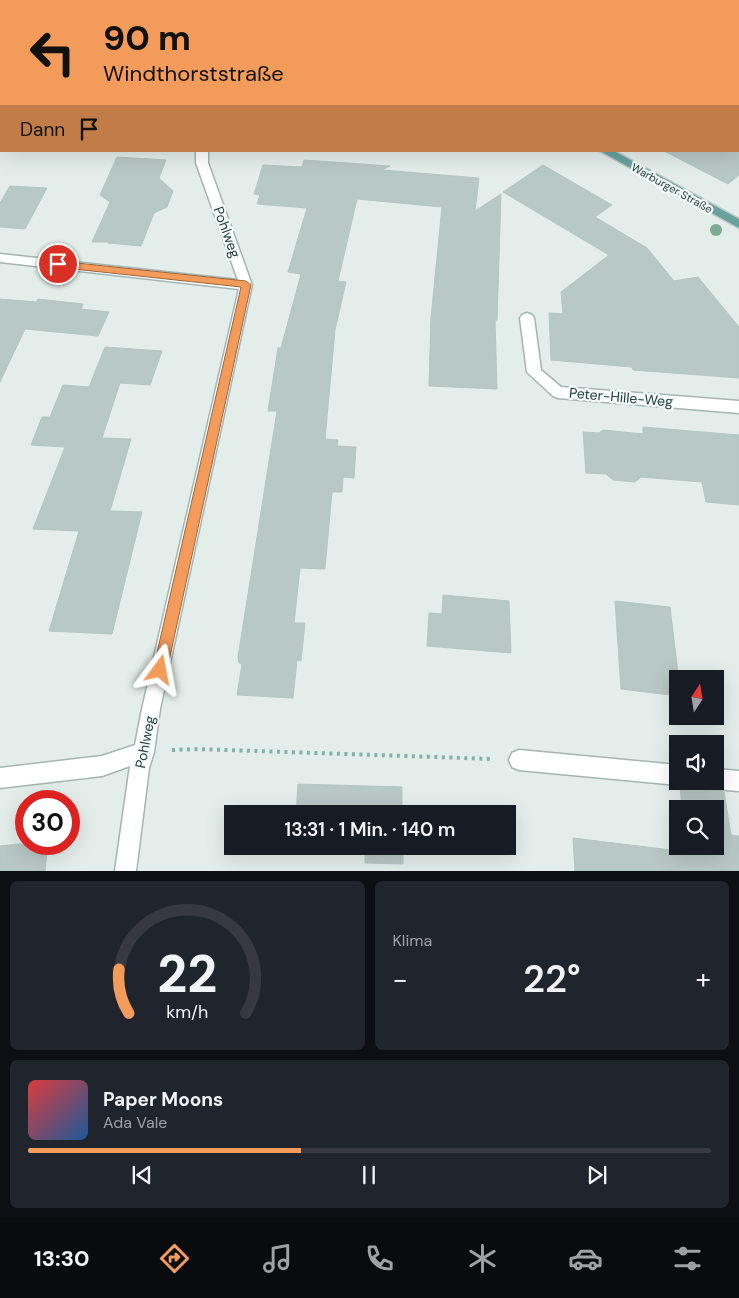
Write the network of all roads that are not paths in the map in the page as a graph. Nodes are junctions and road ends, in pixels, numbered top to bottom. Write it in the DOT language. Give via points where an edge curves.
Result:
graph roads {
  1 [pos="202,152"];
  2 [pos="607,152"];
  3 [pos="739,224"];
  4 [pos="0,258"];
  5 [pos="246,285"];
  6 [pos="527,318"];
  7 [pos="739,407"];
  8 [pos="144,752"];
  9 [pos="519,760"];
  10 [pos="669,774"];
  11 [pos="0,778"];
  12 [pos="724,780"];
  13 [pos="739,781"];
  14 [pos="125,870"];
  1 -- 5 [label="street, Pohlweg" via="202,163"];
  2 -- 3 [label="main road, Warburger Straße"];
  4 -- 5 [label="street"];
  5 -- 8 [label="street, Pohlweg"];
  6 -- 7 [label="street, Peter-Hille-Weg" via="534,372 558,392"];
  8 -- 11 [label="street" via="102,766"];
  8 -- 14 [label="street, Pohlweg"];
  9 -- 10 [label="street"];
  12 -- 13 [label="street"];
}
